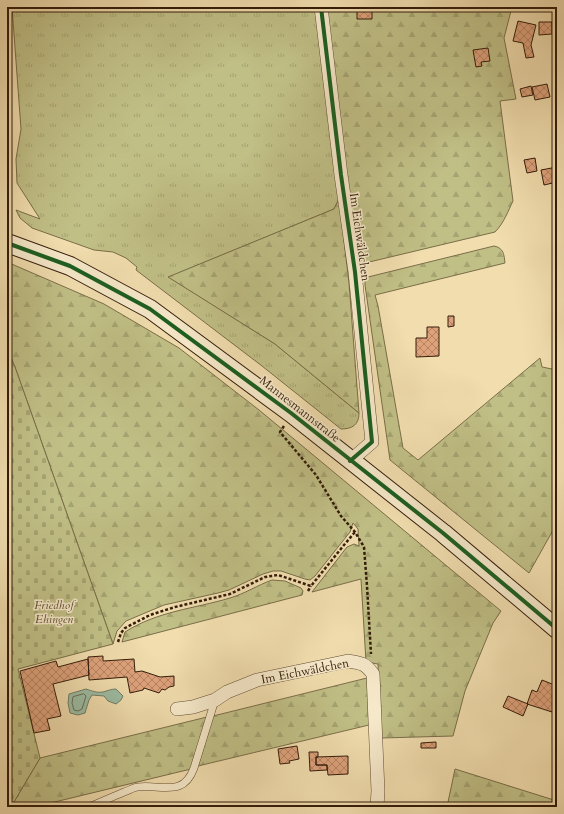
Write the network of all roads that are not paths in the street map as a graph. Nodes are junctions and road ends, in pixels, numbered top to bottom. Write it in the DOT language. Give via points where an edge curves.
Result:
graph roads {
  1 [pos="321,7"];
  2 [pos="7,243"];
  3 [pos="350,461"];
  4 [pos="557,629"];
  5 [pos="215,700"];
  6 [pos="177,710"];
  7 [pos="89,807"];
  8 [pos="377,807"];
  1 -- 3 [label="street, Im Eichwäldchen" via="355,272 372,442"];
  2 -- 3 [label="main road, Mannesmannstraße" via="70,266 150,309"];
  3 -- 4 [label="main road, Mannesmannstraße" via="443,533"];
  5 -- 6 [label="street, Im Eichwäldchen"];
  5 -- 7 [label="lane" via="191,777 186,782 171,788 137,787"];
  5 -- 8 [label="street, Im Eichwäldchen" via="227,692 257,680 348,661 367,666 374,674"];
}
